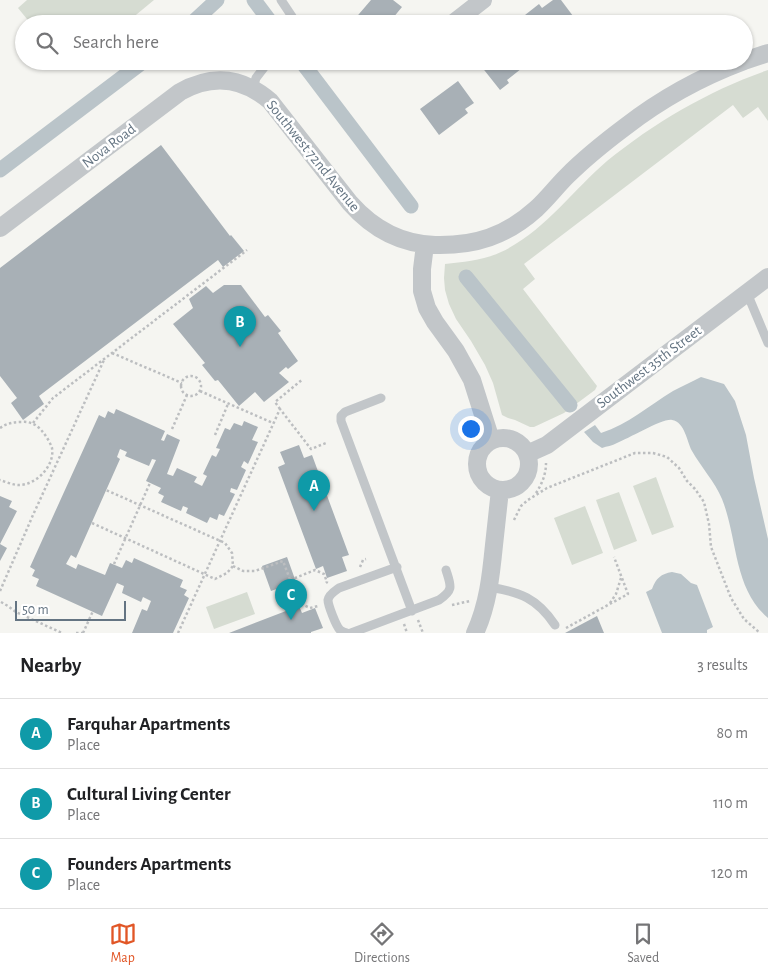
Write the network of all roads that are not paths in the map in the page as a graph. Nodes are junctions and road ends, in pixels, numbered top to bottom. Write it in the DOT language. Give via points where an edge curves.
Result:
graph roads {
  1 [pos="281,0"];
  2 [pos="483,0"];
  3 [pos="292,15"];
  4 [pos="464,15"];
  5 [pos="768,53"];
  6 [pos="753,58"];
  7 [pos="262,70"];
  8 [pos="722,70"];
  9 [pos="226,80"];
  10 [pos="253,88"];
  11 [pos="0,228"];
  12 [pos="425,245"];
  13 [pos="768,277"];
  14 [pos="746,293"];
  15 [pos="768,343"];
  16 [pos="381,398"];
  17 [pos="491,440"];
  18 [pos="536,456"];
  19 [pos="500,490"];
  20 [pos="397,567"];
  21 [pos="446,570"];
  22 [pos="489,588"];
  23 [pos="415,614"];
  24 [pos="559,627"];
  25 [pos="349,633"];
  26 [pos="475,633"];
  1 -- 3 [label="lane"];
  2 -- 4 [label="street"];
  5 -- 6 [label="street, Southwest 72nd Avenue"];
  7 -- 10 [label="lane"];
  8 -- 12 [label="street, Southwest 72nd Avenue" via="646,111 582,162 536,208 497,235 476,243"];
  9 -- 10 [label="street, Southwest 72nd Avenue"];
  9 -- 11 [label="street, Nova Road" via="192,85 180,92"];
  10 -- 12 [label="street, Southwest 72nd Avenue" via="270,101 362,216 394,237"];
  12 -- 17 [label="street" via="422,291 427,308 472,380"];
  13 -- 14 [label="street, Southwest 35th Street"];
  14 -- 15 [label="lane"];
  14 -- 18 [label="street, Southwest 35th Street"];
  16 -- 20 [label="lane" via="345,412 341,422"];
  17 -- 18 [label="street" via="508,438"];
  17 -- 19 [label="street" via="479,452 477,468 484,483"];
  18 -- 19 [label="street" via="529,462 524,480 509,490"];
  19 -- 22 [label="street"];
  20 -- 23 [label="lane"];
  20 -- 25 [label="lane" via="333,591 329,605 338,628"];
  21 -- 23 [label="lane" via="451,587 449,591"];
  22 -- 24 [label="lane" via="510,590 530,600"];
  22 -- 26 [label="street"];
  23 -- 25 [label="lane"];
}
